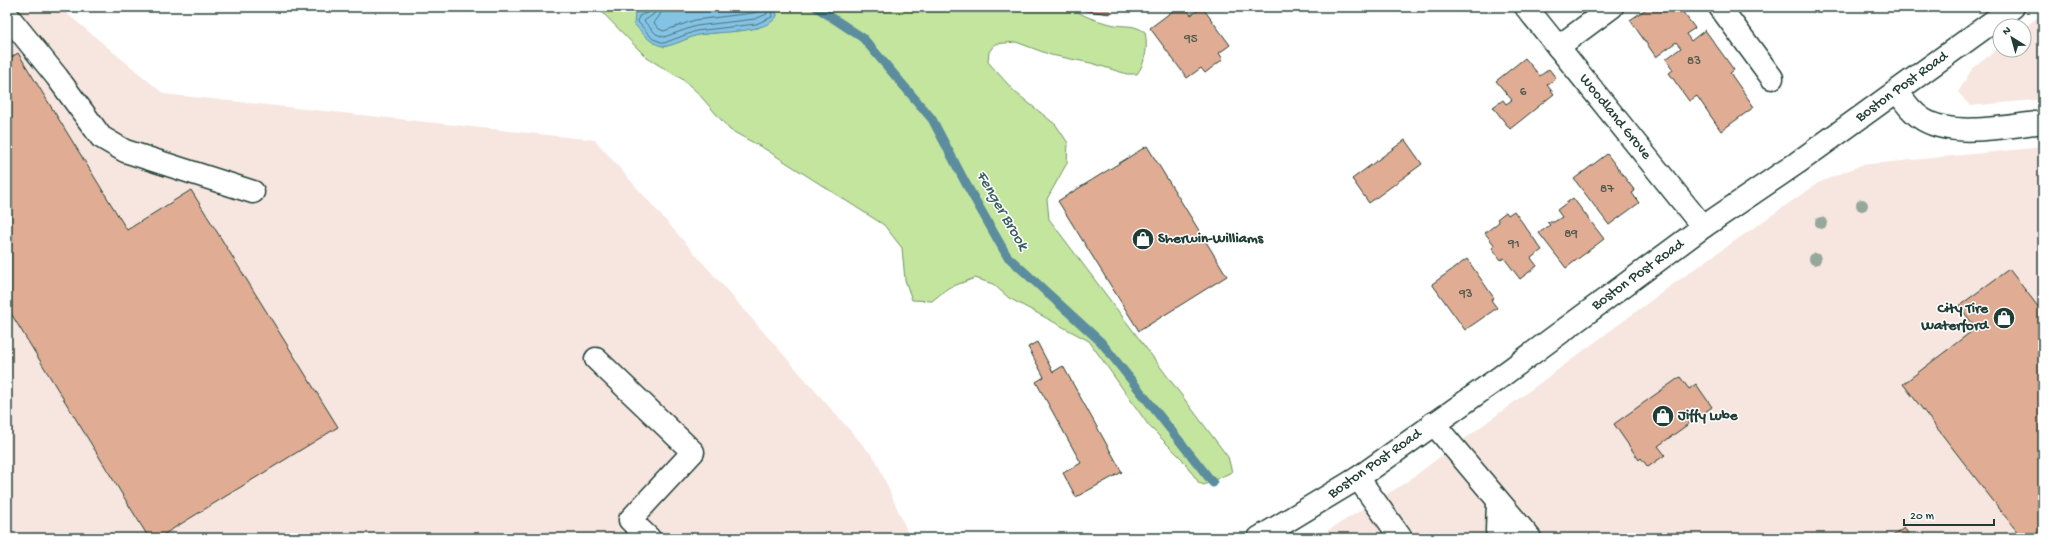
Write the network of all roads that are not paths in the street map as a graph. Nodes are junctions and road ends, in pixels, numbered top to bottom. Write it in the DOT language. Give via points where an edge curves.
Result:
graph roads {
  1 [pos="1526,7"];
  2 [pos="1612,7"];
  3 [pos="1720,7"];
  4 [pos="2013,7"];
  5 [pos="7,15"];
  6 [pos="1558,47"];
  7 [pos="1772,78"];
  8 [pos="1897,92"];
  9 [pos="2043,122"];
  10 [pos="253,192"];
  11 [pos="1703,228"];
  12 [pos="596,359"];
  13 [pos="1433,423"];
  14 [pos="1358,478"];
  15 [pos="1498,502"];
  16 [pos="649,538"];
  17 [pos="1259,538"];
  18 [pos="1401,538"];
  19 [pos="1503,538"];
  20 [pos="1530,538"];
  1 -- 6 [label="main road, Woodland Grove"];
  2 -- 6 [label="main road"];
  3 -- 7 [label="main road"];
  4 -- 8 [label="main road, Boston Post Road"];
  5 -- 10 [label="main road" via="101,137 125,151"];
  6 -- 11 [label="main road, Woodland Grove"];
  8 -- 9 [label="main road" via="1911,110 1925,121 1943,127 1962,130"];
  8 -- 11 [label="main road, Boston Post Road"];
  11 -- 13 [label="main road, Boston Post Road" via="1499,378"];
  12 -- 16 [label="main road" via="694,452 630,520"];
  13 -- 14 [label="main road, Boston Post Road"];
  13 -- 15 [label="main road"];
  14 -- 17 [label="main road, Boston Post Road"];
  14 -- 18 [label="main road"];
  15 -- 19 [label="main road" via="1497,531"];
  15 -- 20 [label="main road"];
}
